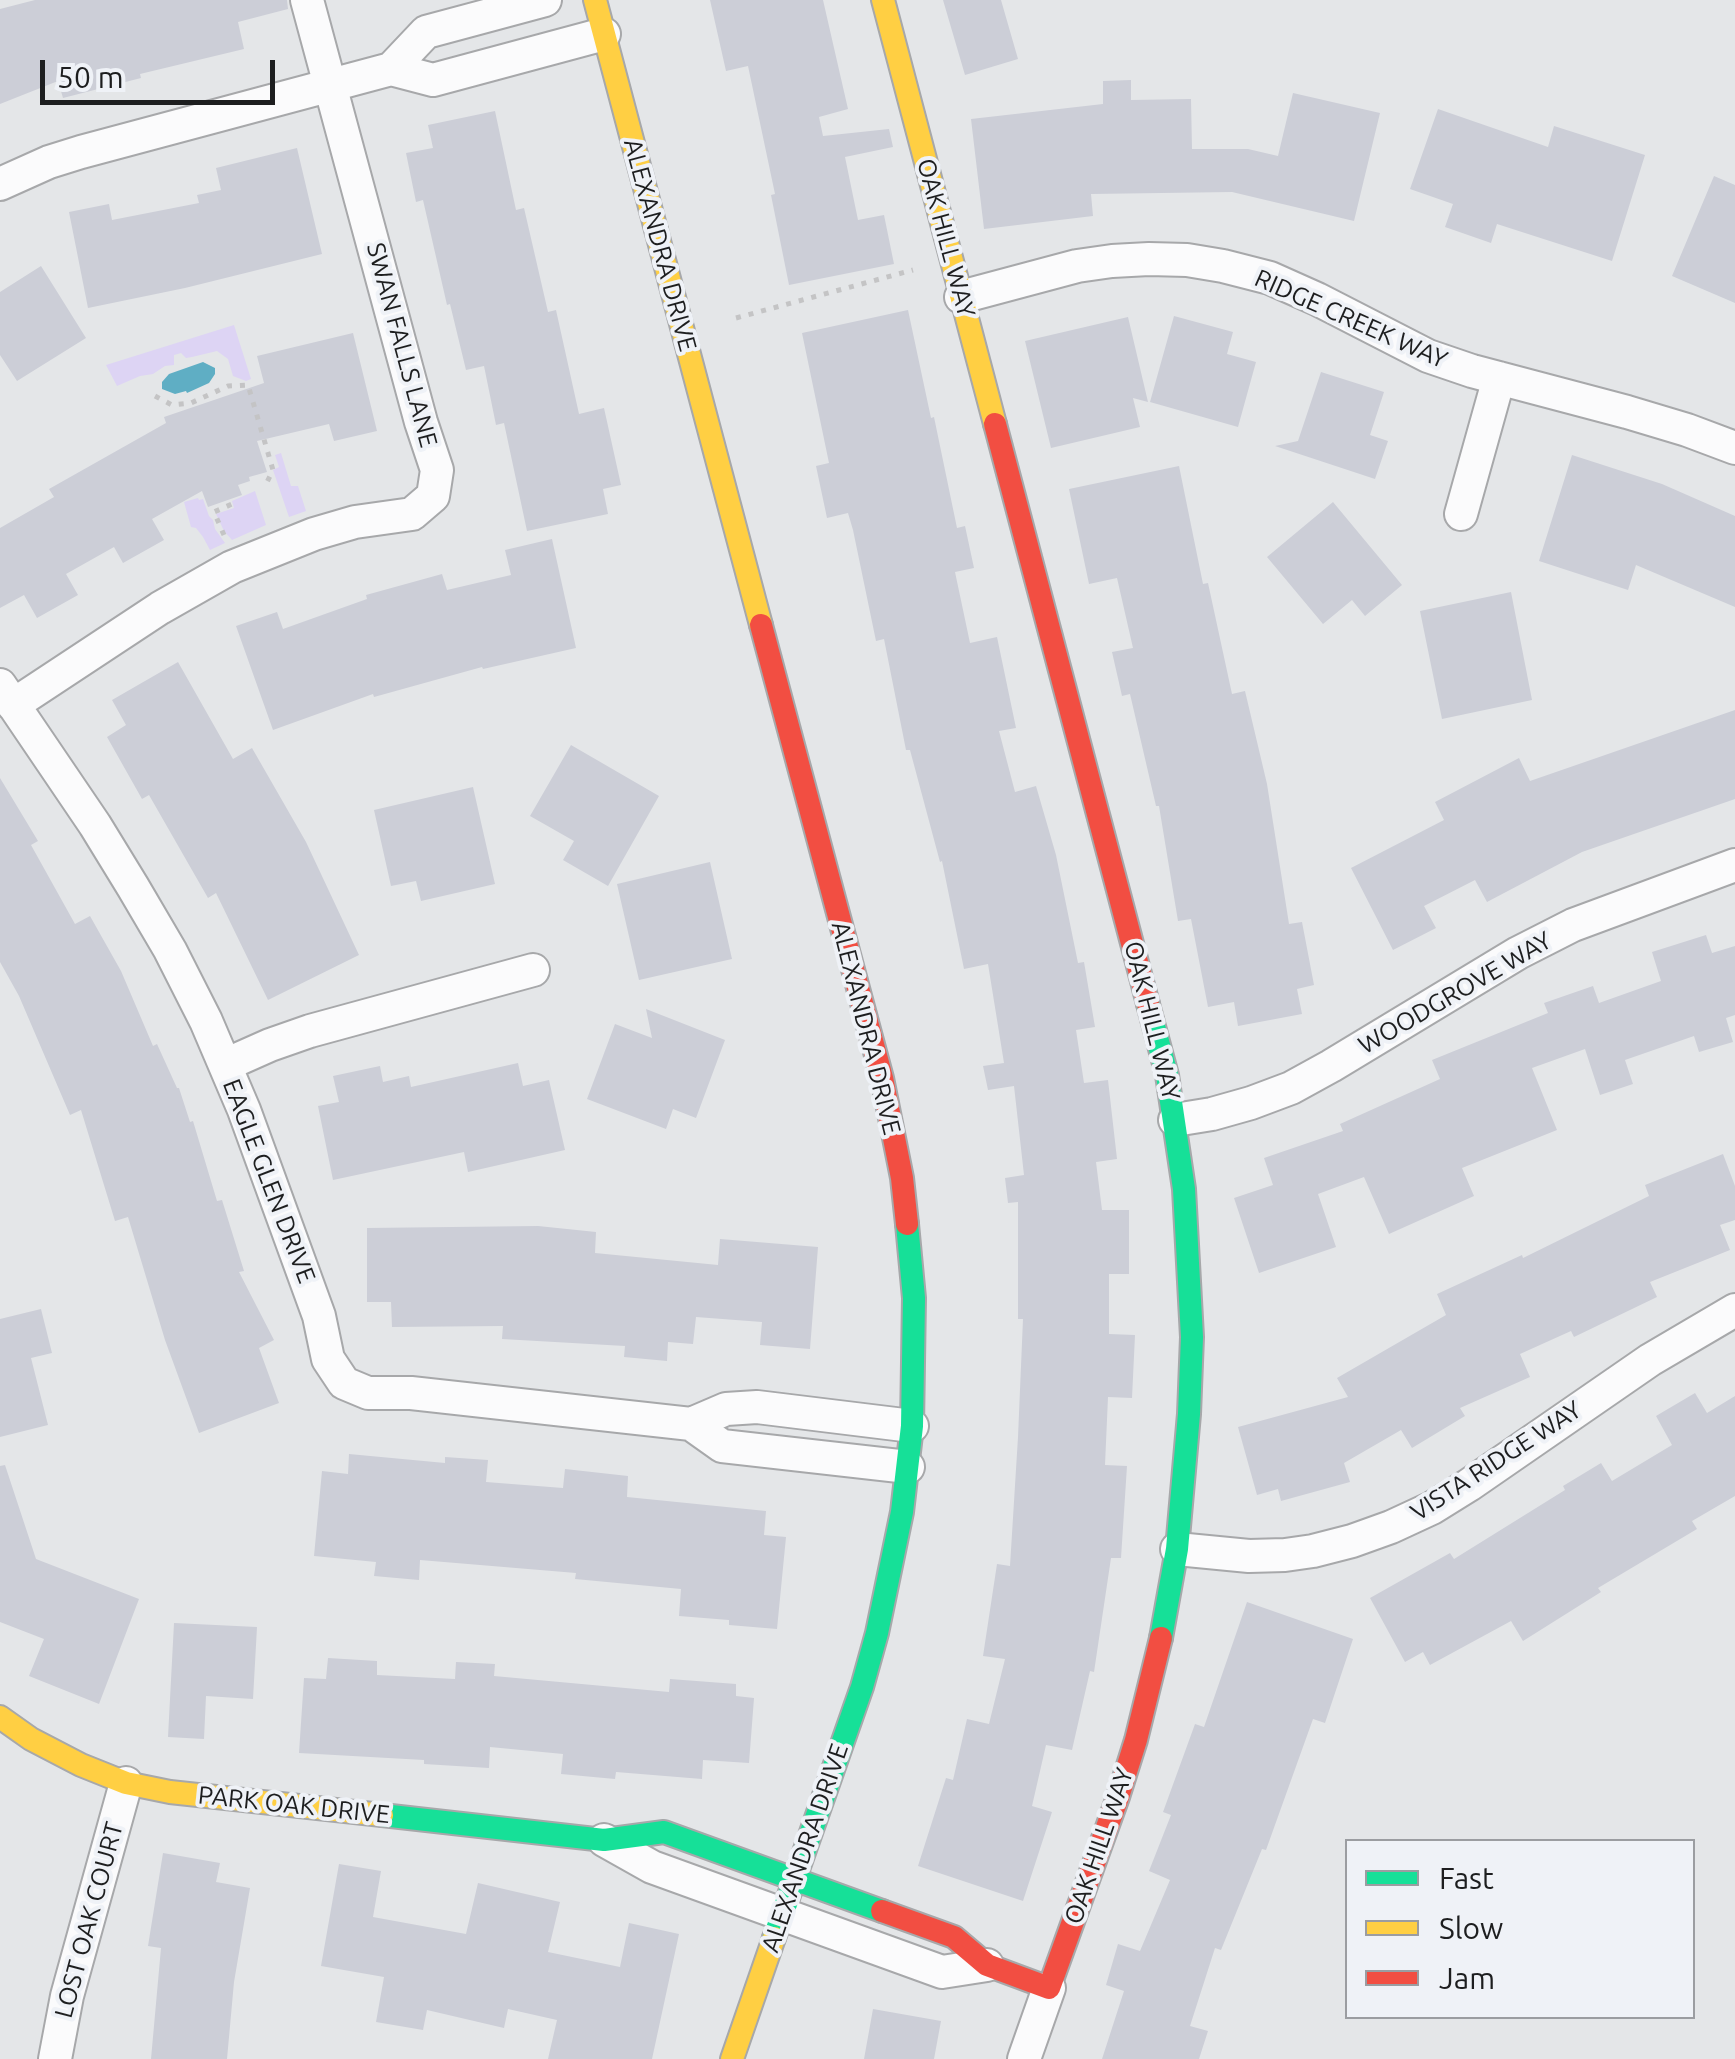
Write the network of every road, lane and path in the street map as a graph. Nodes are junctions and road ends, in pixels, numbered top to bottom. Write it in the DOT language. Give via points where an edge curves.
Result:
graph roads {
  1 [pos="307,0"];
  2 [pos="545,0"];
  3 [pos="595,0"];
  4 [pos="883,0"];
  5 [pos="487,16"];
  6 [pos="604,34"];
  7 [pos="500,62"];
  8 [pos="391,69"];
  9 [pos="331,85"];
  10 [pos="0,184"];
  11 [pos="926,266"];
  12 [pos="962,297"];
  13 [pos="736,318"];
  14 [pos="1499,378"];
  15 [pos="155,396"];
  16 [pos="1735,448"];
  17 [pos="266,484"];
  18 [pos="232,504"];
  19 [pos="1461,514"];
  20 [pos="236,566"];
  21 [pos="7,695"];
  22 [pos="1735,865"];
  23 [pos="534,970"];
  24 [pos="225,1064"];
  25 [pos="1175,1120"];
  26 [pos="1735,1310"];
  27 [pos="802,1412"];
  28 [pos="691,1424"];
  29 [pos="912,1426"];
  30 [pos="797,1456"];
  31 [pos="908,1466"];
  32 [pos="1177,1549"];
  33 [pos="0,1717"];
  34 [pos="126,1782"];
  35 [pos="604,1840"];
  36 [pos="709,1848"];
  37 [pos="794,1880"];
  38 [pos="696,1883"];
  39 [pos="782,1914"];
  40 [pos="898,1917"];
  41 [pos="886,1952"];
  42 [pos="987,1965"];
  43 [pos="1050,1988"];
  44 [pos="55,2059"];
  45 [pos="732,2059"];
  46 [pos="1024,2059"];
  1 -- 9 [label="street, SWAN FALLS LANE"];
  2 -- 5 [label="street"];
  3 -- 6 [label="street, ALEXANDRA DRIVE"];
  4 -- 12 [label="street, OAK HILL WAY"];
  5 -- 7 [label="street"];
  5 -- 8 [label="street" via="426,32"];
  6 -- 7 [label="street"];
  6 -- 29 [label="street, ALEXANDRA DRIVE" via="892,1123 914,1298"];
  7 -- 8 [label="street" via="432,80"];
  8 -- 9 [label="street"];
  9 -- 10 [label="street" via="81,152"];
  9 -- 20 [label="street, SWAN FALLS LANE" via="436,470 432,496 412,514 314,534"];
  11 -- 13 [label="path"];
  12 -- 14 [label="street, RIDGE CREEK WAY" via="1077,266 1187,260 1270,278 1428,356"];
  12 -- 25 [label="street, OAK HILL WAY"];
  14 -- 16 [label="street, RIDGE CREEK WAY"];
  14 -- 19 [label="street"];
  15 -- 17 [label="path" via="172,405 191,404 228,386 248,386 272,470"];
  18 -- 20 [label="path" via="214,512"];
  20 -- 21 [label="street, SWAN FALLS LANE"];
  21 -- 24 [label="street, EAGLE GLEN DRIVE" via="161,934"];
  22 -- 25 [label="street, WOODGROVE WAY" via="1518,953 1291,1088"];
  23 -- 24 [label="street" via="310,1030"];
  24 -- 28 [label="street, EAGLE GLEN DRIVE" via="319,1316 328,1359 344,1383 368,1393"];
  25 -- 32 [label="street, OAK HILL WAY" via="1192,1337"];
  26 -- 32 [label="street, VISTA RIDGE WAY" via="1469,1485 1391,1528 1285,1555"];
  27 -- 28 [label="street, EAGLE GLEN DRIVE" via="726,1408"];
  27 -- 29 [label="street, EAGLE GLEN DRIVE"];
  27 -- 30 [label="street"];
  28 -- 30 [label="street, EAGLE GLEN DRIVE" via="722,1446"];
  29 -- 31 [label="street, ALEXANDRA DRIVE"];
  30 -- 31 [label="street, EAGLE GLEN DRIVE"];
  31 -- 37 [label="street, ALEXANDRA DRIVE" via="877,1633"];
  32 -- 43 [label="street, OAK HILL WAY" via="1136,1740"];
  33 -- 34 [label="street, PARK OAK DRIVE" via="81,1765"];
  34 -- 35 [label="street, PARK OAK DRIVE"];
  34 -- 44 [label="street, LOST OAK COURT"];
  35 -- 36 [label="street, PARK OAK DRIVE" via="664,1832"];
  35 -- 38 [label="street, PARK OAK DRIVE"];
  36 -- 37 [label="street, PARK OAK DRIVE"];
  36 -- 38 [label="street"];
  37 -- 39 [label="street, ALEXANDRA DRIVE"];
  37 -- 40 [label="street"];
  38 -- 39 [label="street, PARK OAK DRIVE"];
  39 -- 41 [label="street"];
  39 -- 45 [label="street, ALEXANDRA DRIVE"];
  40 -- 41 [label="street"];
  40 -- 42 [label="street" via="954,1937"];
  41 -- 42 [label="street" via="942,1972"];
  42 -- 43 [label="street"];
  43 -- 46 [label="street"];
}
